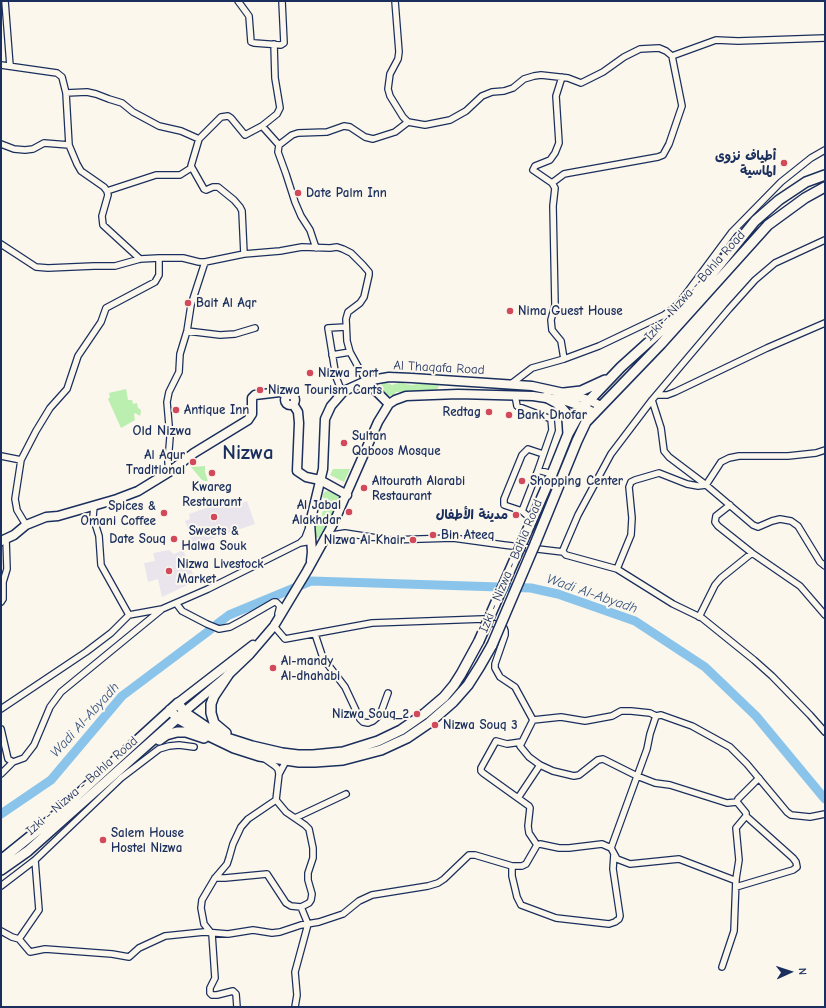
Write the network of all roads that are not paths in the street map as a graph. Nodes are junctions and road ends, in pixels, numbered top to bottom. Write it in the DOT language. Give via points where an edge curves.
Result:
graph roads {
  1 [pos="5,1"];
  2 [pos="238,1"];
  3 [pos="282,1"];
  4 [pos="395,1"];
  5 [pos="825,38"];
  6 [pos="274,44"];
  7 [pos="672,56"];
  8 [pos="1,65"];
  9 [pos="10,66"];
  10 [pos="562,77"];
  11 [pos="66,93"];
  12 [pos="408,122"];
  13 [pos="262,126"];
  14 [pos="199,139"];
  15 [pos="1,144"];
  16 [pos="69,145"];
  17 [pos="279,145"];
  18 [pos="825,150"];
  19 [pos="191,168"];
  20 [pos="825,175"];
  21 [pos="552,183"];
  22 [pos="825,187"];
  23 [pos="107,191"];
  24 [pos="825,240"];
  25 [pos="1,244"];
  26 [pos="316,248"];
  27 [pos="244,254"];
  28 [pos="159,258"];
  29 [pos="140,259"];
  30 [pos="205,262"];
  31 [pos="825,322"];
  32 [pos="346,327"];
  33 [pos="255,328"];
  34 [pos="186,331"];
  35 [pos="350,352"];
  36 [pos="332,355"];
  37 [pos="564,359"];
  38 [pos="526,374"];
  39 [pos="611,376"];
  40 [pos="366,381"];
  41 [pos="509,384"];
  42 [pos="532,386"];
  43 [pos="344,391"];
  44 [pos="564,393"];
  45 [pos="657,395"];
  46 [pos="515,396"];
  47 [pos="546,397"];
  48 [pos="652,400"];
  49 [pos="390,404"];
  50 [pos="586,404"];
  51 [pos="601,406"];
  52 [pos="595,413"];
  53 [pos="568,434"];
  54 [pos="825,450"];
  55 [pos="543,454"];
  56 [pos="1,456"];
  57 [pos="21,460"];
  58 [pos="538,470"];
  59 [pos="169,472"];
  60 [pos="552,474"];
  61 [pos="320,480"];
  62 [pos="706,486"];
  63 [pos="347,495"];
  64 [pos="730,505"];
  65 [pos="94,506"];
  66 [pos="522,511"];
  67 [pos="532,520"];
  68 [pos="334,522"];
  69 [pos="310,523"];
  70 [pos="26,525"];
  71 [pos="345,533"];
  72 [pos="325,539"];
  73 [pos="4,540"];
  74 [pos="312,541"];
  75 [pos="300,543"];
  76 [pos="563,552"];
  77 [pos="752,552"];
  78 [pos="825,566"];
  79 [pos="617,569"];
  80 [pos="307,571"];
  81 [pos="1,602"];
  82 [pos="176,603"];
  83 [pos="162,609"];
  84 [pos="129,615"];
  85 [pos="825,615"];
  86 [pos="699,617"];
  87 [pos="274,626"];
  88 [pos="315,634"];
  89 [pos="267,635"];
  90 [pos="228,675"];
  91 [pos="388,693"];
  92 [pos="178,704"];
  93 [pos="1,709"];
  94 [pos="170,710"];
  95 [pos="181,715"];
  96 [pos="656,716"];
  97 [pos="533,720"];
  98 [pos="1,729"];
  99 [pos="825,732"];
  100 [pos="521,742"];
  101 [pos="252,746"];
  102 [pos="194,747"];
  103 [pos="234,748"];
  104 [pos="259,756"];
  105 [pos="136,757"];
  106 [pos="286,761"];
  107 [pos="13,762"];
  108 [pos="540,765"];
  109 [pos="1,774"];
  110 [pos="279,774"];
  111 [pos="637,776"];
  112 [pos="759,778"];
  113 [pos="346,794"];
  114 [pos="518,798"];
  115 [pos="276,800"];
  116 [pos="737,802"];
  117 [pos="825,814"];
  118 [pos="746,816"];
  119 [pos="296,818"];
  120 [pos="537,845"];
  121 [pos="611,848"];
  122 [pos="614,854"];
  123 [pos="1,860"];
  124 [pos="35,860"];
  125 [pos="512,866"];
  126 [pos="1,870"];
  127 [pos="215,878"];
  128 [pos="736,879"];
  129 [pos="1,886"];
  130 [pos="736,887"];
  131 [pos="301,907"];
  132 [pos="308,924"];
  133 [pos="1,931"];
  134 [pos="212,934"];
  135 [pos="19,940"];
  136 [pos="722,967"];
  137 [pos="237,1007"];
  138 [pos="295,1007"];
  1 -- 9 [label="street"];
  2 -- 6 [label="street" via="249,16 251,42"];
  3 -- 6 [label="street" via="284,43"];
  4 -- 12 [label="street" via="399,52 390,74 388,89"];
  5 -- 7 [label="street" via="716,40"];
  6 -- 13 [label="street" via="275,78 280,108 277,114"];
  7 -- 10 [label="street" via="659,48 640,49 581,83"];
  7 -- 21 [label="street" via="682,106 663,155 564,174"];
  8 -- 9 [label="street"];
  9 -- 11 [label="street" via="57,73 62,77"];
  10 -- 12 [label="street" via="541,75 524,79 513,88 482,96 466,111 450,120 425,125"];
  10 -- 21 [label="street" via="556,96 558,143 555,153 550,160 535,166 533,170"];
  11 -- 14 [label="street" via="96,94 122,103 159,126 181,131"];
  11 -- 16 [label="street"];
  12 -- 17 [label="street" via="395,132 373,139 344,126 327,132 298,133"];
  13 -- 14 [label="street" via="245,135 231,118 225,116"];
  13 -- 17 [label="street"];
  14 -- 19 [label="street"];
  15 -- 16 [label="street" via="25,150 44,143"];
  16 -- 23 [label="street" via="81,171"];
  17 -- 26 [label="street" via="278,152 295,202 310,230"];
  18 -- 37 [label="street" via="781,182 738,226 680,302 671,310 599,346"];
  19 -- 23 [label="street" via="180,175 156,175"];
  19 -- 27 [label="street" via="204,189 218,187 240,207"];
  20 -- 39 [label="main road, Izki - Nizwa - Bahla Road" via="806,182 779,200 755,221 673,320"];
  21 -- 37 [label="street" via="555,188 555,306 551,320 552,330 561,341"];
  22 -- 51 [label="main road, Izki - Nizwa - Bahla Road" via="768,225"];
  23 -- 29 [label="street" via="102,216 104,225"];
  24 -- 45 [label="street" via="775,263 760,275"];
  25 -- 29 [label="street" via="36,266 48,268 115,266"];
  26 -- 27 [label="street" via="302,247"];
  26 -- 32 [label="street" via="343,249 351,253 369,272 364,297 348,312"];
  27 -- 30 [label="street"];
  28 -- 29 [label="street"];
  28 -- 30 [label="street" via="183,258"];
  28 -- 57 [label="street" via="159,275 156,282 106,308 102,322 78,356 67,389 50,408"];
  30 -- 34 [label="street" via="190,304"];
  31 -- 45 [label="street" via="675,392"];
  32 -- 35 [label="street"];
  32 -- 36 [label="street" via="328,328"];
  33 -- 34 [label="street" via="220,335"];
  34 -- 59 [label="street" via="180,354 179,372 167,402"];
  35 -- 36 [label="street"];
  35 -- 40 [label="street"];
  36 -- 43 [label="street" via="336,377"];
  37 -- 38 [label="street" via="532,368"];
  38 -- 41 [label="street"];
  38 -- 42 [label="street" via="526,380"];
  39 -- 44 [label="main road" via="581,391"];
  39 -- 50 [label="main road, Izki - Nizwa - Bahla Road"];
  40 -- 41 [label="street, Al Thaqafa Road" via="393,377"];
  40 -- 43 [label="street, Al Thaqafa Road"];
  40 -- 49 [label="street"];
  41 -- 42 [label="street, Al Thaqafa Road"];
  42 -- 44 [label="street, Al Thaqafa Road"];
  43 -- 61 [label="street, Al Thaqafa Road" via="326,415"];
  44 -- 50 [label="street, Al Thaqafa Road"];
  45 -- 48 [label="street"];
  46 -- 47 [label="street"];
  46 -- 49 [label="street" via="406,396"];
  46 -- 55 [label="street" via="517,406 552,419 552,430"];
  47 -- 50 [label="street"];
  47 -- 53 [label="main road" via="557,403 565,412"];
  48 -- 62 [label="street" via="661,428 664,451"];
  48 -- 76 [label="street" via="611,454 578,515"];
  49 -- 63 [label="street" via="378,422"];
  50 -- 51 [label="street, Al Thaqafa Road"];
  50 -- 52 [label="street"];
  50 -- 53 [label="main road, Izki - Nizwa - Bahla Road"];
  51 -- 52 [label="main road, Izki - Nizwa - Bahla Road"];
  52 -- 106 [label="main road, Izki - Nizwa - Bahla Road, bridge" via="584,425 492,645 468,685 453,702 407,738 381,750 343,760"];
  53 -- 60 [label="main road, Izki - Nizwa - Bahla Road"];
  54 -- 62 [label="street" via="788,456 729,458 721,462"];
  55 -- 58 [label="street"];
  55 -- 66 [label="street" via="528,449 522,455 504,499 504,505"];
  56 -- 57 [label="street"];
  57 -- 70 [label="street" via="15,499 17,510"];
  58 -- 60 [label="street"];
  58 -- 66 [label="street"];
  59 -- 61 [label="street" via="248,420 252,414 252,398 255,395 280,392 287,395 286,403 293,404 298,412 298,471 306,477"];
  59 -- 65 [label="street" via="129,495"];
  60 -- 67 [label="main road, Izki - Nizwa - Bahla Road"];
  61 -- 63 [label="street"];
  61 -- 69 [label="street, Al Thaqafa Road"];
  62 -- 64 [label="street"];
  62 -- 79 [label="street" via="687,484 659,473 631,482 631,535"];
  63 -- 68 [label="street"];
  64 -- 77 [label="street" via="716,516 715,522"];
  64 -- 78 [label="street" via="758,527 780,519 791,521 798,526"];
  65 -- 70 [label="street" via="46,517"];
  65 -- 84 [label="street" via="101,565"];
  66 -- 67 [label="street"];
  67 -- 101 [label="main road, Izki - Nizwa - Bahla Road, bridge" via="479,640 461,674 444,697 424,714 384,738 343,752 313,755 282,753"];
  68 -- 71 [label="street"];
  68 -- 72 [label="street"];
  69 -- 74 [label="street, Al Thaqafa Road"];
  69 -- 75 [label="street" via="305,538"];
  70 -- 73 [label="street"];
  71 -- 72 [label="street"];
  71 -- 76 [label="street" via="389,540 453,538"];
  72 -- 74 [label="street" via="319,542"];
  72 -- 80 [label="street"];
  73 -- 81 [label="street" via="7,569"];
  74 -- 75 [label="street"];
  74 -- 80 [label="street, Al Thaqafa Road" via="312,557"];
  75 -- 82 [label="street"];
  76 -- 79 [label="street"];
  77 -- 85 [label="street" via="800,586"];
  77 -- 86 [label="street" via="715,585"];
  79 -- 86 [label="street"];
  80 -- 87 [label="street"];
  82 -- 83 [label="street"];
  82 -- 87 [label="street" via="182,611 219,629 230,627 276,602 280,608"];
  83 -- 84 [label="street"];
  83 -- 107 [label="street" via="61,692 50,707 38,739 30,752 24,758"];
  84 -- 93 [label="street" via="86,652"];
  86 -- 99 [label="street" via="772,676"];
  87 -- 88 [label="street" via="285,639"];
  87 -- 89 [label="street"];
  88 -- 91 [label="street" via="323,658 345,687 357,715 363,722 373,721 380,715"];
  88 -- 97 [label="street" via="372,622 483,619 506,631 495,668 500,677 515,687"];
  89 -- 90 [label="street"];
  89 -- 92 [label="street"];
  90 -- 95 [label="street"];
  90 -- 101 [label="main road" via="211,704 214,723 231,737"];
  92 -- 94 [label="main road, Izki - Nizwa - Bahla Road"];
  92 -- 95 [label="main road, Izki - Nizwa - Bahla Road"];
  94 -- 95 [label="main road, Izki - Nizwa - Bahla Road"];
  94 -- 123 [label="main road, Izki - Nizwa - Bahla Road" via="48,822"];
  95 -- 101 [label="main road, Izki - Nizwa - Bahla Road" via="227,738"];
  95 -- 103 [label="main road, Izki - Nizwa - Bahla Road"];
  95 -- 105 [label="main road, Izki - Nizwa - Bahla Road"];
  96 -- 97 [label="street" via="631,710 585,721 561,717"];
  96 -- 111 [label="street"];
  96 -- 112 [label="street" via="660,715 692,726 730,747"];
  97 -- 100 [label="street"];
  98 -- 107 [label="street" via="6,754"];
  100 -- 108 [label="street" via="521,748"];
  100 -- 114 [label="street" via="507,744 496,741 481,768 483,773"];
  102 -- 124 [label="street" via="179,745 159,749 121,778"];
  103 -- 104 [label="main road, Izki - Nizwa - Bahla Road"];
  103 -- 105 [label="main road" via="186,732 177,732 166,736"];
  104 -- 106 [label="main road, Izki - Nizwa - Bahla Road"];
  104 -- 110 [label="street" via="275,766"];
  105 -- 126 [label="main road, Izki - Nizwa - Bahla Road" via="28,851"];
  106 -- 110 [label="street"];
  107 -- 109 [label="street"];
  108 -- 111 [label="street" via="574,776 603,759"];
  108 -- 114 [label="street"];
  110 -- 115 [label="street"];
  111 -- 116 [label="street" via="727,803"];
  111 -- 121 [label="street"];
  112 -- 116 [label="street"];
  112 -- 117 [label="street" via="791,815 810,817"];
  113 -- 119 [label="street"];
  114 -- 120 [label="street" via="530,808 529,833"];
  115 -- 119 [label="street" via="286,812"];
  115 -- 127 [label="street" via="248,819 241,827 227,864"];
  116 -- 118 [label="street"];
  118 -- 128 [label="street" via="736,828 739,860"];
  118 -- 130 [label="street" via="793,858 797,867"];
  119 -- 131 [label="street" via="309,830 313,848 308,873 312,900"];
  120 -- 121 [label="street" via="569,848 602,844"];
  120 -- 125 [label="street" via="526,864"];
  121 -- 122 [label="street"];
  122 -- 125 [label="street" via="613,869 620,916 609,924 556,918 521,905 512,876"];
  122 -- 128 [label="street" via="618,859 630,864 679,859"];
  124 -- 129 [label="street"];
  124 -- 135 [label="street" via="39,910"];
  125 -- 132 [label="street" via="469,855 438,883 372,895 359,901 343,914"];
  127 -- 131 [label="street" via="267,874 286,903"];
  127 -- 134 [label="street" via="204,896 201,908 204,924"];
  128 -- 130 [label="street"];
  130 -- 136 [label="street" via="734,931"];
  131 -- 132 [label="street"];
  132 -- 134 [label="street" via="272,933 253,930 233,934"];
  132 -- 138 [label="street" via="295,972"];
  133 -- 135 [label="street"];
  134 -- 135 [label="street" via="204,932 165,936 139,948 129,957 44,949 30,952"];
  134 -- 137 [label="street" via="215,978 210,993 217,995 235,992"];
}
